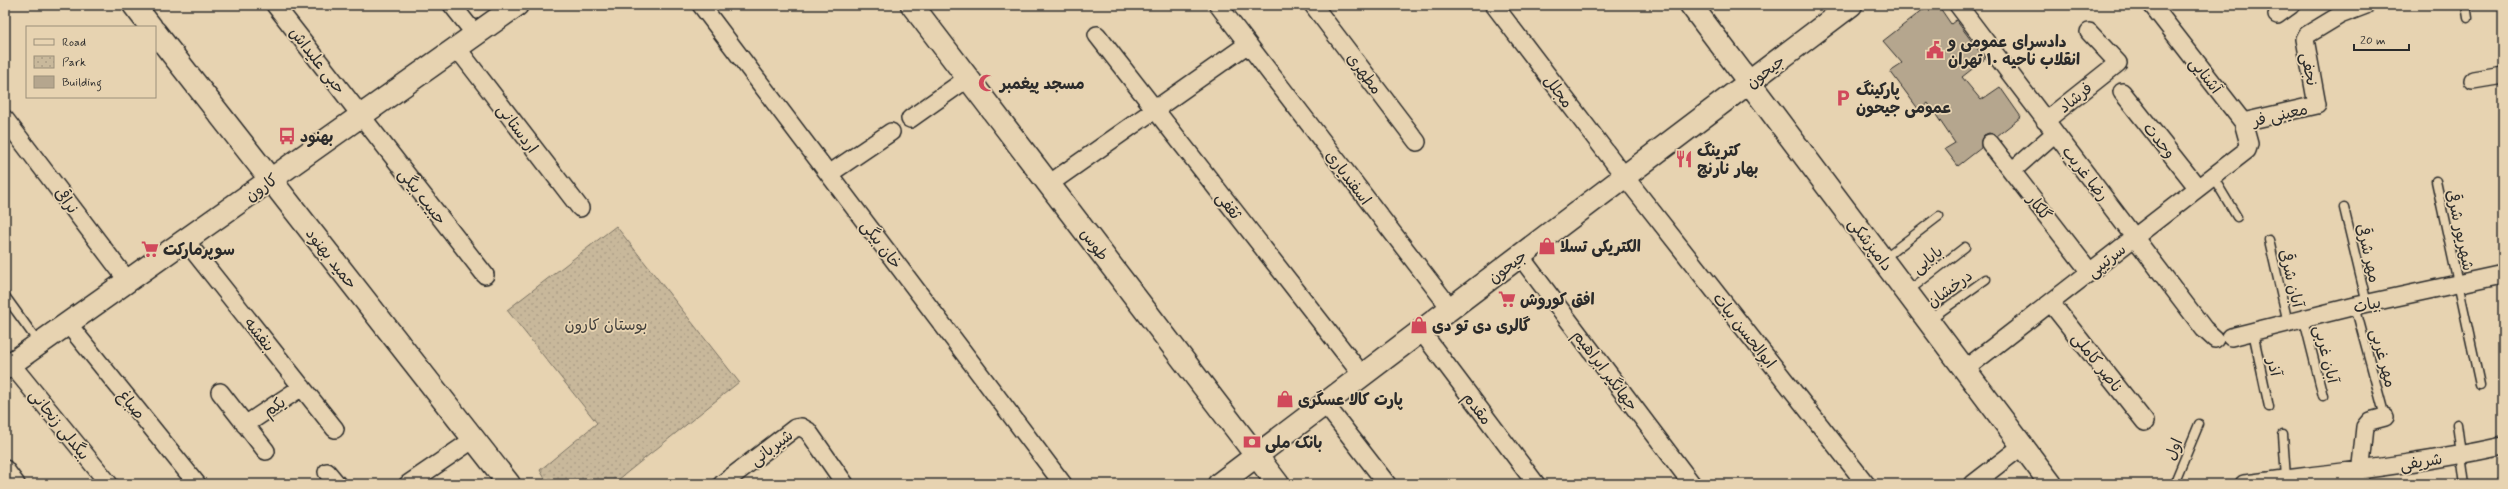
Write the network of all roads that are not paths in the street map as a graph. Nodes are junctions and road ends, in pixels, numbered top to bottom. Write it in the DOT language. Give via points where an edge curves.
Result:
graph roads {
  1 [pos="134,5"];
  2 [pos="274,5"];
  3 [pos="452,5"];
  4 [pos="517,5"];
  5 [pos="701,5"];
  6 [pos="912,5"];
  7 [pos="1218,5"];
  8 [pos="1313,5"];
  9 [pos="1494,5"];
  10 [pos="1691,5"];
  11 [pos="1851,5"];
  12 [pos="1958,5"];
  13 [pos="2152,5"];
  14 [pos="2290,5"];
  15 [pos="2366,5"];
  16 [pos="2466,5"];
  17 [pos="2336,10"];
  18 [pos="2277,15"];
  19 [pos="2468,18"];
  20 [pos="150,26"];
  21 [pos="2090,32"];
  22 [pos="156,33"];
  23 [pos="475,34"];
  24 [pos="1097,35"];
  25 [pos="1248,44"];
  26 [pos="457,48"];
  27 [pos="2503,75"];
  28 [pos="968,78"];
  29 [pos="2473,80"];
  30 [pos="1749,83"];
  31 [pos="2122,92"];
  32 [pos="2317,105"];
  33 [pos="1155,110"];
  34 [pos="361,116"];
  35 [pos="5,119"];
  36 [pos="910,119"];
  37 [pos="2243,122"];
  38 [pos="2050,127"];
  39 [pos="891,132"];
  40 [pos="1417,142"];
  41 [pos="1990,143"];
  42 [pos="2247,150"];
  43 [pos="2012,170"];
  44 [pos="830,174"];
  45 [pos="1625,177"];
  46 [pos="2213,177"];
  47 [pos="271,180"];
  48 [pos="2436,181"];
  49 [pos="1049,184"];
  50 [pos="2198,188"];
  51 [pos="580,208"];
  52 [pos="2344,208"];
  53 [pos="1939,216"];
  54 [pos="2237,217"];
  55 [pos="2136,237"];
  56 [pos="186,240"];
  57 [pos="2269,240"];
  58 [pos="1965,247"];
  59 [pos="1520,256"];
  60 [pos="1882,259"];
  61 [pos="2090,272"];
  62 [pos="2503,274"];
  63 [pos="485,275"];
  64 [pos="1986,279"];
  65 [pos="128,281"];
  66 [pos="2458,284"];
  67 [pos="1907,292"];
  68 [pos="5,296"];
  69 [pos="2051,303"];
  70 [pos="2361,305"];
  71 [pos="1451,309"];
  72 [pos="1928,320"];
  73 [pos="2296,321"];
  74 [pos="68,324"];
  75 [pos="1421,331"];
  76 [pos="2253,332"];
  77 [pos="2223,338"];
  78 [pos="39,344"];
  79 [pos="8,366"];
  80 [pos="1965,369"];
  81 [pos="1362,375"];
  82 [pos="2480,385"];
  83 [pos="302,387"];
  84 [pos="220,392"];
  85 [pos="2323,396"];
  86 [pos="1325,404"];
  87 [pos="2269,407"];
  88 [pos="2385,416"];
  89 [pos="2145,422"];
  90 [pos="2199,424"];
  91 [pos="2457,424"];
  92 [pos="246,425"];
  93 [pos="335,429"];
  94 [pos="2283,435"];
  95 [pos="474,439"];
  96 [pos="2022,446"];
  97 [pos="2503,446"];
  98 [pos="266,451"];
  99 [pos="1257,455"];
  100 [pos="2462,455"];
  101 [pos="5,470"];
  102 [pos="2359,477"];
  103 [pos="2286,478"];
  104 [pos="2323,480"];
  105 [pos="16,484"];
  106 [pos="109,484"];
  107 [pos="196,484"];
  108 [pos="408,484"];
  109 [pos="509,484"];
  110 [pos="722,484"];
  111 [pos="845,484"];
  112 [pos="1063,484"];
  113 [pos="1219,484"];
  114 [pos="1278,484"];
  115 [pos="1387,484"];
  116 [pos="1536,484"];
  117 [pos="1692,484"];
  118 [pos="1866,484"];
  119 [pos="1973,484"];
  120 [pos="2051,484"];
  121 [pos="2174,484"];
  122 [pos="2244,484"];
  123 [pos="2465,484"];
  1 -- 20 [label="main road"];
  2 -- 34 [label="street, حبی علیداش"];
  3 -- 23 [label="street"];
  4 -- 23 [label="main road, کارون"];
  5 -- 44 [label="street, خان بیگی"];
  6 -- 28 [label="main road, طوس"];
  7 -- 25 [label="street, اسفندیاری"];
  8 -- 40 [label="street, مطهری"];
  9 -- 45 [label="street, مجلل"];
  10 -- 30 [label="main road, دامپزشکی"];
  11 -- 30 [label="main road, جیحون"];
  12 -- 38 [label="street, رضا غریب"];
  13 -- 37 [label="street, آشنایی"];
  14 -- 18 [label="street"];
  15 -- 17 [label="street"];
  16 -- 19 [label="lane"];
  17 -- 32 [label="street, نجفی" via="2307,35 2305,40"];
  21 -- 38 [label="street, فرشاد" via="2118,63"];
  22 -- 47 [label="main road, حمید بهنود"];
  23 -- 26 [label="main road, کارون"];
  24 -- 33 [label="street, ثقفی"];
  25 -- 33 [label="street"];
  25 -- 71 [label="street, اسفندیاری"];
  26 -- 34 [label="main road, کارون"];
  26 -- 51 [label="street, اردستانی"];
  27 -- 29 [label="street"];
  28 -- 36 [label="street"];
  28 -- 49 [label="main road, طوس"];
  30 -- 45 [label="main road, جیحون"];
  30 -- 60 [label="main road, دامپزشکی"];
  31 -- 50 [label="street, وحدت"];
  32 -- 37 [label="street, معینی فر"];
  33 -- 49 [label="street"];
  33 -- 81 [label="street, ثقفی"];
  34 -- 47 [label="main road, کارون"];
  34 -- 63 [label="street, حبیب بیگی"];
  35 -- 65 [label="street, نراقی"];
  37 -- 42 [label="street, آشنایی" via="2249,144"];
  38 -- 43 [label="street, فرشاد"];
  38 -- 55 [label="street, رضا غریب"];
  39 -- 44 [label="street"];
  41 -- 43 [label="street, گلکار"];
  42 -- 46 [label="street, سرتیپی"];
  43 -- 61 [label="street, گلکار"];
  44 -- 112 [label="street, خان بیگی"];
  45 -- 59 [label="main road, جیحون"];
  45 -- 118 [label="street, ابوالحسن بیات"];
  46 -- 50 [label="street, سرتیپی"];
  46 -- 54 [label="lane"];
  47 -- 56 [label="main road, کارون"];
  47 -- 95 [label="main road, حمید بهنود"];
  48 -- 66 [label="lane, شهریور شرقی"];
  49 -- 99 [label="main road, طوس"];
  50 -- 55 [label="street, سرتیپی"];
  52 -- 70 [label="lane, مهر شرقی"];
  53 -- 60 [label="lane"];
  55 -- 61 [label="street, سرتیپی"];
  55 -- 77 [label="street, رضا غریب" via="2204,329"];
  56 -- 65 [label="main road, کارون"];
  56 -- 83 [label="street, بنفشه"];
  57 -- 73 [label="lane, آبان شرقی"];
  58 -- 67 [label="lane, بابایی"];
  59 -- 71 [label="main road, جیحون"];
  59 -- 117 [label="street, جهانگیر ابراهیم"];
  60 -- 67 [label="main road, دامپزشکی"];
  61 -- 69 [label="street, سرتیپی"];
  62 -- 66 [label="street, بیات"];
  64 -- 72 [label="lane, درخشان"];
  65 -- 74 [label="main road, کارون"];
  66 -- 70 [label="street, بیات"];
  66 -- 82 [label="lane, شهریور شرقی"];
  67 -- 72 [label="main road, دامپزشکی"];
  68 -- 78 [label="lane"];
  69 -- 80 [label="street, سرتیپی"];
  69 -- 89 [label="street, ناصر کاملی"];
  70 -- 73 [label="street, بیات"];
  70 -- 88 [label="lane, مهر غربی"];
  71 -- 75 [label="main road, جیحون"];
  72 -- 80 [label="main road, دامپزشکی"];
  73 -- 76 [label="street, بیات"];
  73 -- 85 [label="lane, آبان غربی"];
  74 -- 78 [label="main road, کارون"];
  74 -- 107 [label="street, صباغ"];
  75 -- 81 [label="main road, جیحون"];
  75 -- 116 [label="street, مقدم"];
  76 -- 77 [label="street, بیات"];
  76 -- 87 [label="lane, آذر"];
  78 -- 79 [label="main road, کارون"];
  79 -- 106 [label="street, بیگدلی زنجانی"];
  80 -- 96 [label="main road, دامپزشکی"];
  81 -- 86 [label="main road, جیحون"];
  83 -- 92 [label="street, یکم"];
  83 -- 93 [label="street, بنفشه"];
  84 -- 92 [label="street, یکم"];
  86 -- 99 [label="main road, جیحون"];
  86 -- 115 [label="street"];
  88 -- 102 [label="street" via="2367,424"];
  90 -- 121 [label="lane, اول"];
  91 -- 100 [label="lane"];
  92 -- 98 [label="street, یکم"];
  94 -- 103 [label="lane"];
  95 -- 108 [label="street"];
  95 -- 109 [label="main road, حمید بهنود"];
  96 -- 119 [label="street"];
  96 -- 120 [label="main road, دامپزشکی"];
  97 -- 100 [label="street, شریفی"];
  99 -- 113 [label="main road, جیحون"];
  99 -- 114 [label="main road, طوس"];
  100 -- 102 [label="street, شریفی"];
  100 -- 123 [label="lane"];
  101 -- 105 [label="street"];
  102 -- 104 [label="street, شریفی"];
  103 -- 104 [label="street, شریفی"];
  103 -- 122 [label="street, شریفی"];
  110 -- 111 [label="street, شیربانی" via="795,428 801,427 808,430"];
}
